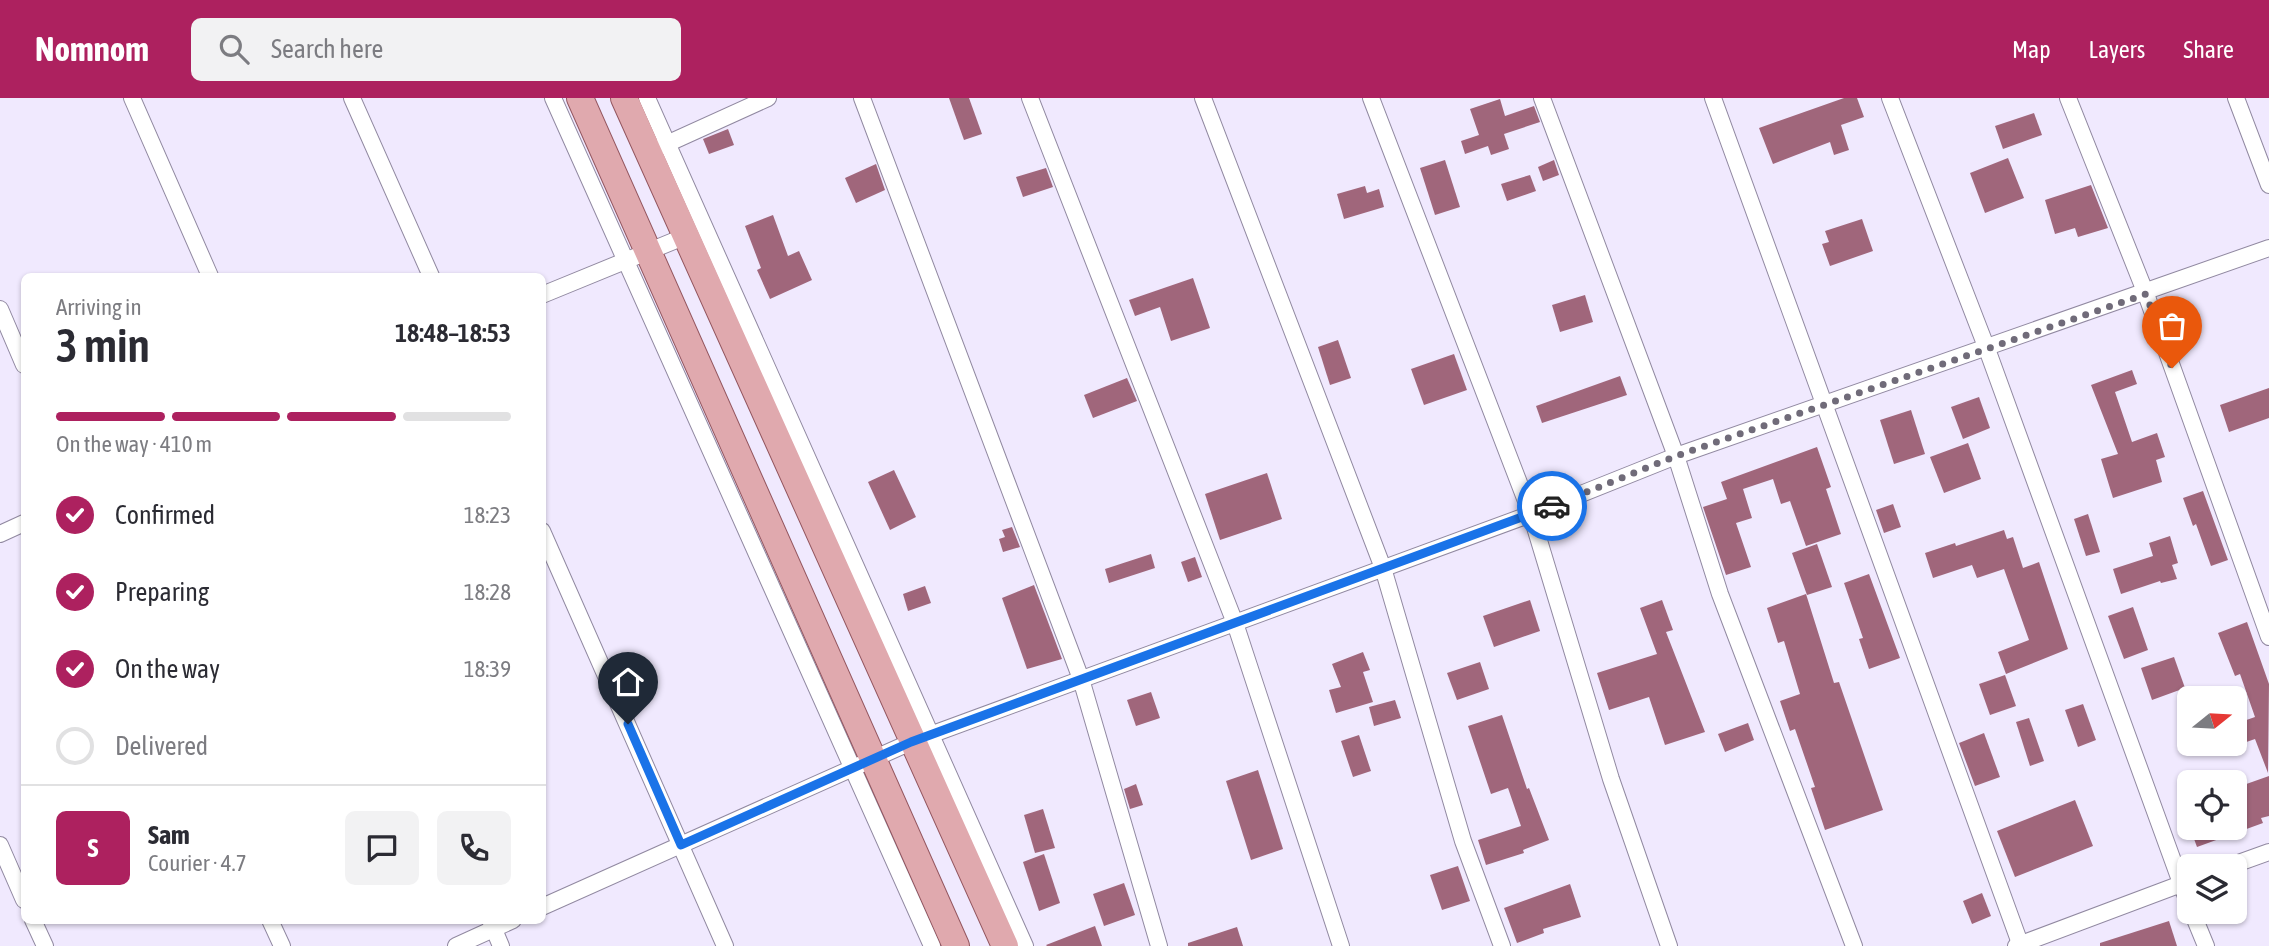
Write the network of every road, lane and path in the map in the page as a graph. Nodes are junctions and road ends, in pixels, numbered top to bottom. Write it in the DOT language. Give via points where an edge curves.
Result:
graph roads {
  1 [pos="132,98"];
  2 [pos="352,98"];
  3 [pos="553,98"];
  4 [pos="580,98"];
  5 [pos="624,98"];
  6 [pos="647,98"];
  7 [pos="768,98"];
  8 [pos="862,98"];
  9 [pos="1030,98"];
  10 [pos="1203,98"];
  11 [pos="1371,98"];
  12 [pos="1542,98"];
  13 [pos="1713,98"];
  14 [pos="1890,98"];
  15 [pos="2067,98"];
  16 [pos="2236,98"];
  17 [pos="657,148"];
  18 [pos="2269,185"];
  19 [pos="686,236"];
  20 [pos="2269,248"];
  21 [pos="637,258"];
  22 [pos="209,273"];
  23 [pos="430,273"];
  24 [pos="546,293"];
  25 [pos="2146,294"];
  26 [pos="0,309"];
  27 [pos="1987,349"];
  28 [pos="21,358"];
  29 [pos="1826,404"];
  30 [pos="1676,456"];
  31 [pos="1531,514"];
  32 [pos="21,524"];
  33 [pos="0,534"];
  34 [pos="546,540"];
  35 [pos="1383,568"];
  36 [pos="1235,623"];
  37 [pos="2269,637"];
  38 [pos="1081,679"];
  39 [pos="921,738"];
  40 [pos="863,765"];
  41 [pos="0,845"];
  42 [pos="681,845"];
  43 [pos="2269,852"];
  44 [pos="2247,860"];
  45 [pos="2177,861"];
  46 [pos="2177,886"];
  47 [pos="21,893"];
  48 [pos="546,905"];
  49 [pos="35,924"];
  50 [pos="272,924"];
  51 [pos="2197,924"];
  52 [pos="492,925"];
  53 [pos="45,946"];
  54 [pos="282,946"];
  55 [pos="456,946"];
  56 [pos="501,946"];
  57 [pos="725,946"];
  58 [pos="932,946"];
  59 [pos="956,946"];
  60 [pos="1005,946"];
  61 [pos="1025,946"];
  62 [pos="1158,946"];
  63 [pos="1341,946"];
  64 [pos="1502,946"];
  65 [pos="1669,946"];
  66 [pos="1854,946"];
  67 [pos="2019,946"];
  68 [pos="2206,946"];
  1 -- 22 [label="street"];
  2 -- 23 [label="street"];
  3 -- 21 [label="street"];
  4 -- 21 [label="main road"];
  5 -- 17 [label="main road"];
  6 -- 17 [label="street"];
  7 -- 17 [label="street"];
  8 -- 38 [label="street"];
  9 -- 36 [label="street"];
  10 -- 35 [label="street"];
  11 -- 31 [label="street"];
  12 -- 30 [label="street"];
  13 -- 29 [label="street"];
  14 -- 27 [label="street"];
  15 -- 25 [label="street"];
  16 -- 18 [label="street"];
  17 -- 19 [label="main road"];
  17 -- 39 [label="street"];
  19 -- 21 [label="street"];
  19 -- 39 [label="main road"];
  20 -- 25 [label="street"];
  21 -- 24 [label="street"];
  21 -- 40 [label="main road"];
  25 -- 27 [label="street"];
  25 -- 37 [label="street"];
  26 -- 28 [label="street"];
  27 -- 29 [label="street"];
  27 -- 45 [label="street"];
  29 -- 30 [label="street"];
  29 -- 67 [label="street"];
  30 -- 31 [label="street"];
  30 -- 66 [label="street" via="1720,594"];
  31 -- 35 [label="street"];
  31 -- 65 [label="street" via="1611,779"];
  32 -- 33 [label="street"];
  34 -- 42 [label="street"];
  35 -- 36 [label="street"];
  35 -- 64 [label="street" via="1463,841"];
  36 -- 38 [label="street"];
  36 -- 63 [label="street"];
  38 -- 39 [label="street"];
  38 -- 62 [label="street"];
  39 -- 40 [label="street"];
  39 -- 60 [label="main road"];
  39 -- 61 [label="street"];
  40 -- 42 [label="street"];
  40 -- 58 [label="street"];
  40 -- 59 [label="main road"];
  41 -- 47 [label="street"];
  42 -- 48 [label="street"];
  42 -- 57 [label="street"];
  43 -- 44 [label="street"];
  46 -- 67 [label="street"];
  49 -- 53 [label="street"];
  50 -- 54 [label="street"];
  51 -- 68 [label="street"];
  52 -- 55 [label="street"];
  52 -- 56 [label="street"];
}
